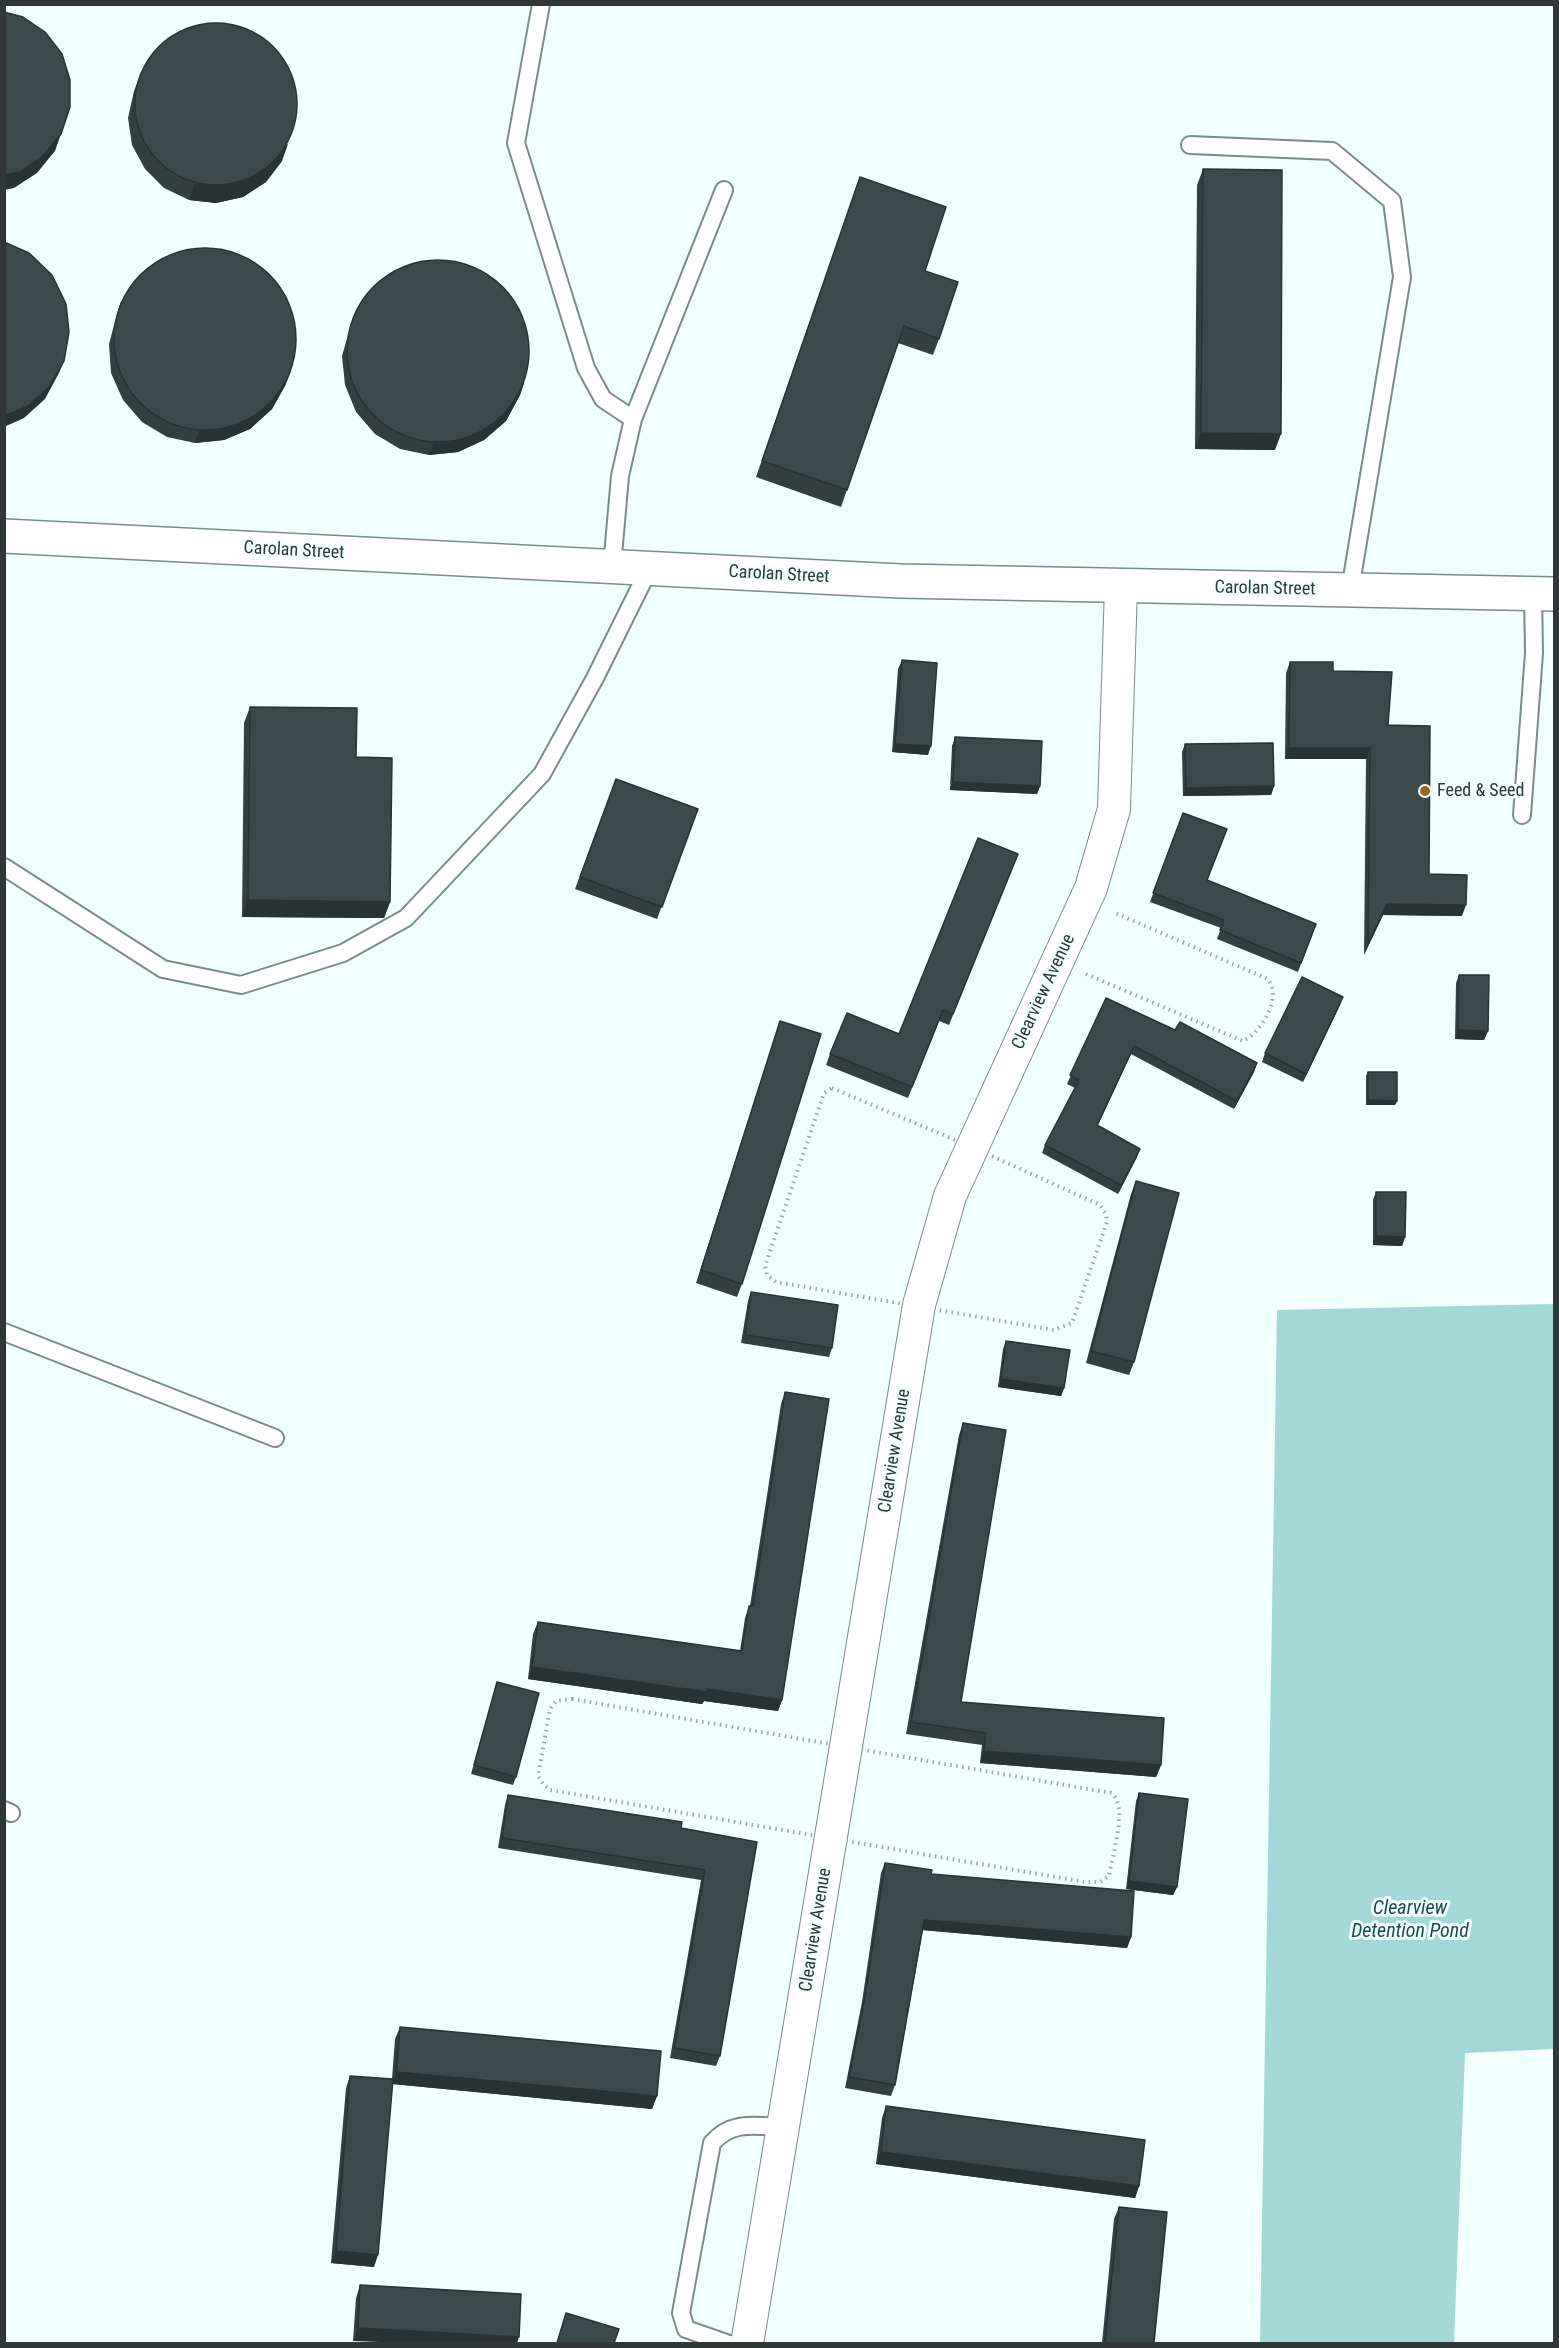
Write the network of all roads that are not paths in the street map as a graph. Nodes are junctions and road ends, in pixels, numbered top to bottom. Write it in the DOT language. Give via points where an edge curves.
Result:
graph roads {
  1 [pos="541,4"];
  2 [pos="1190,145"];
  3 [pos="724,190"];
  4 [pos="633,419"];
  5 [pos="4,536"];
  6 [pos="612,567"];
  7 [pos="649,569"];
  8 [pos="1121,587"];
  9 [pos="1350,590"];
  10 [pos="1544,593"];
  11 [pos="1522,815"];
  12 [pos="4,867"];
  13 [pos="4,1332"];
  14 [pos="275,1438"];
  15 [pos="783,2127"];
  16 [pos="729,2343"];
  17 [pos="747,2343"];
  1 -- 4 [label="lane" via="516,143 586,368 603,399"];
  2 -- 9 [label="lane" via="1332,151 1392,201 1402,277"];
  3 -- 4 [label="lane"];
  4 -- 6 [label="lane" via="620,476"];
  5 -- 6 [label="street, Carolan Street"];
  6 -- 7 [label="street, Carolan Street"];
  7 -- 8 [label="street, Carolan Street"];
  7 -- 12 [label="lane" via="542,774 406,918 343,953 241,985 163,969"];
  8 -- 9 [label="street, Carolan Street"];
  8 -- 15 [label="street, Clearview Avenue" via="1114,809 1085,901 950,1196 919,1305"];
  9 -- 10 [label="street, Carolan Street"];
  10 -- 11 [label="lane" via="1534,653"];
  13 -- 14 [label="lane"];
  15 -- 16 [label="lane" via="740,2126 722,2131 712,2143 681,2313 686,2329"];
  15 -- 17 [label="street, Clearview Avenue"];
}
